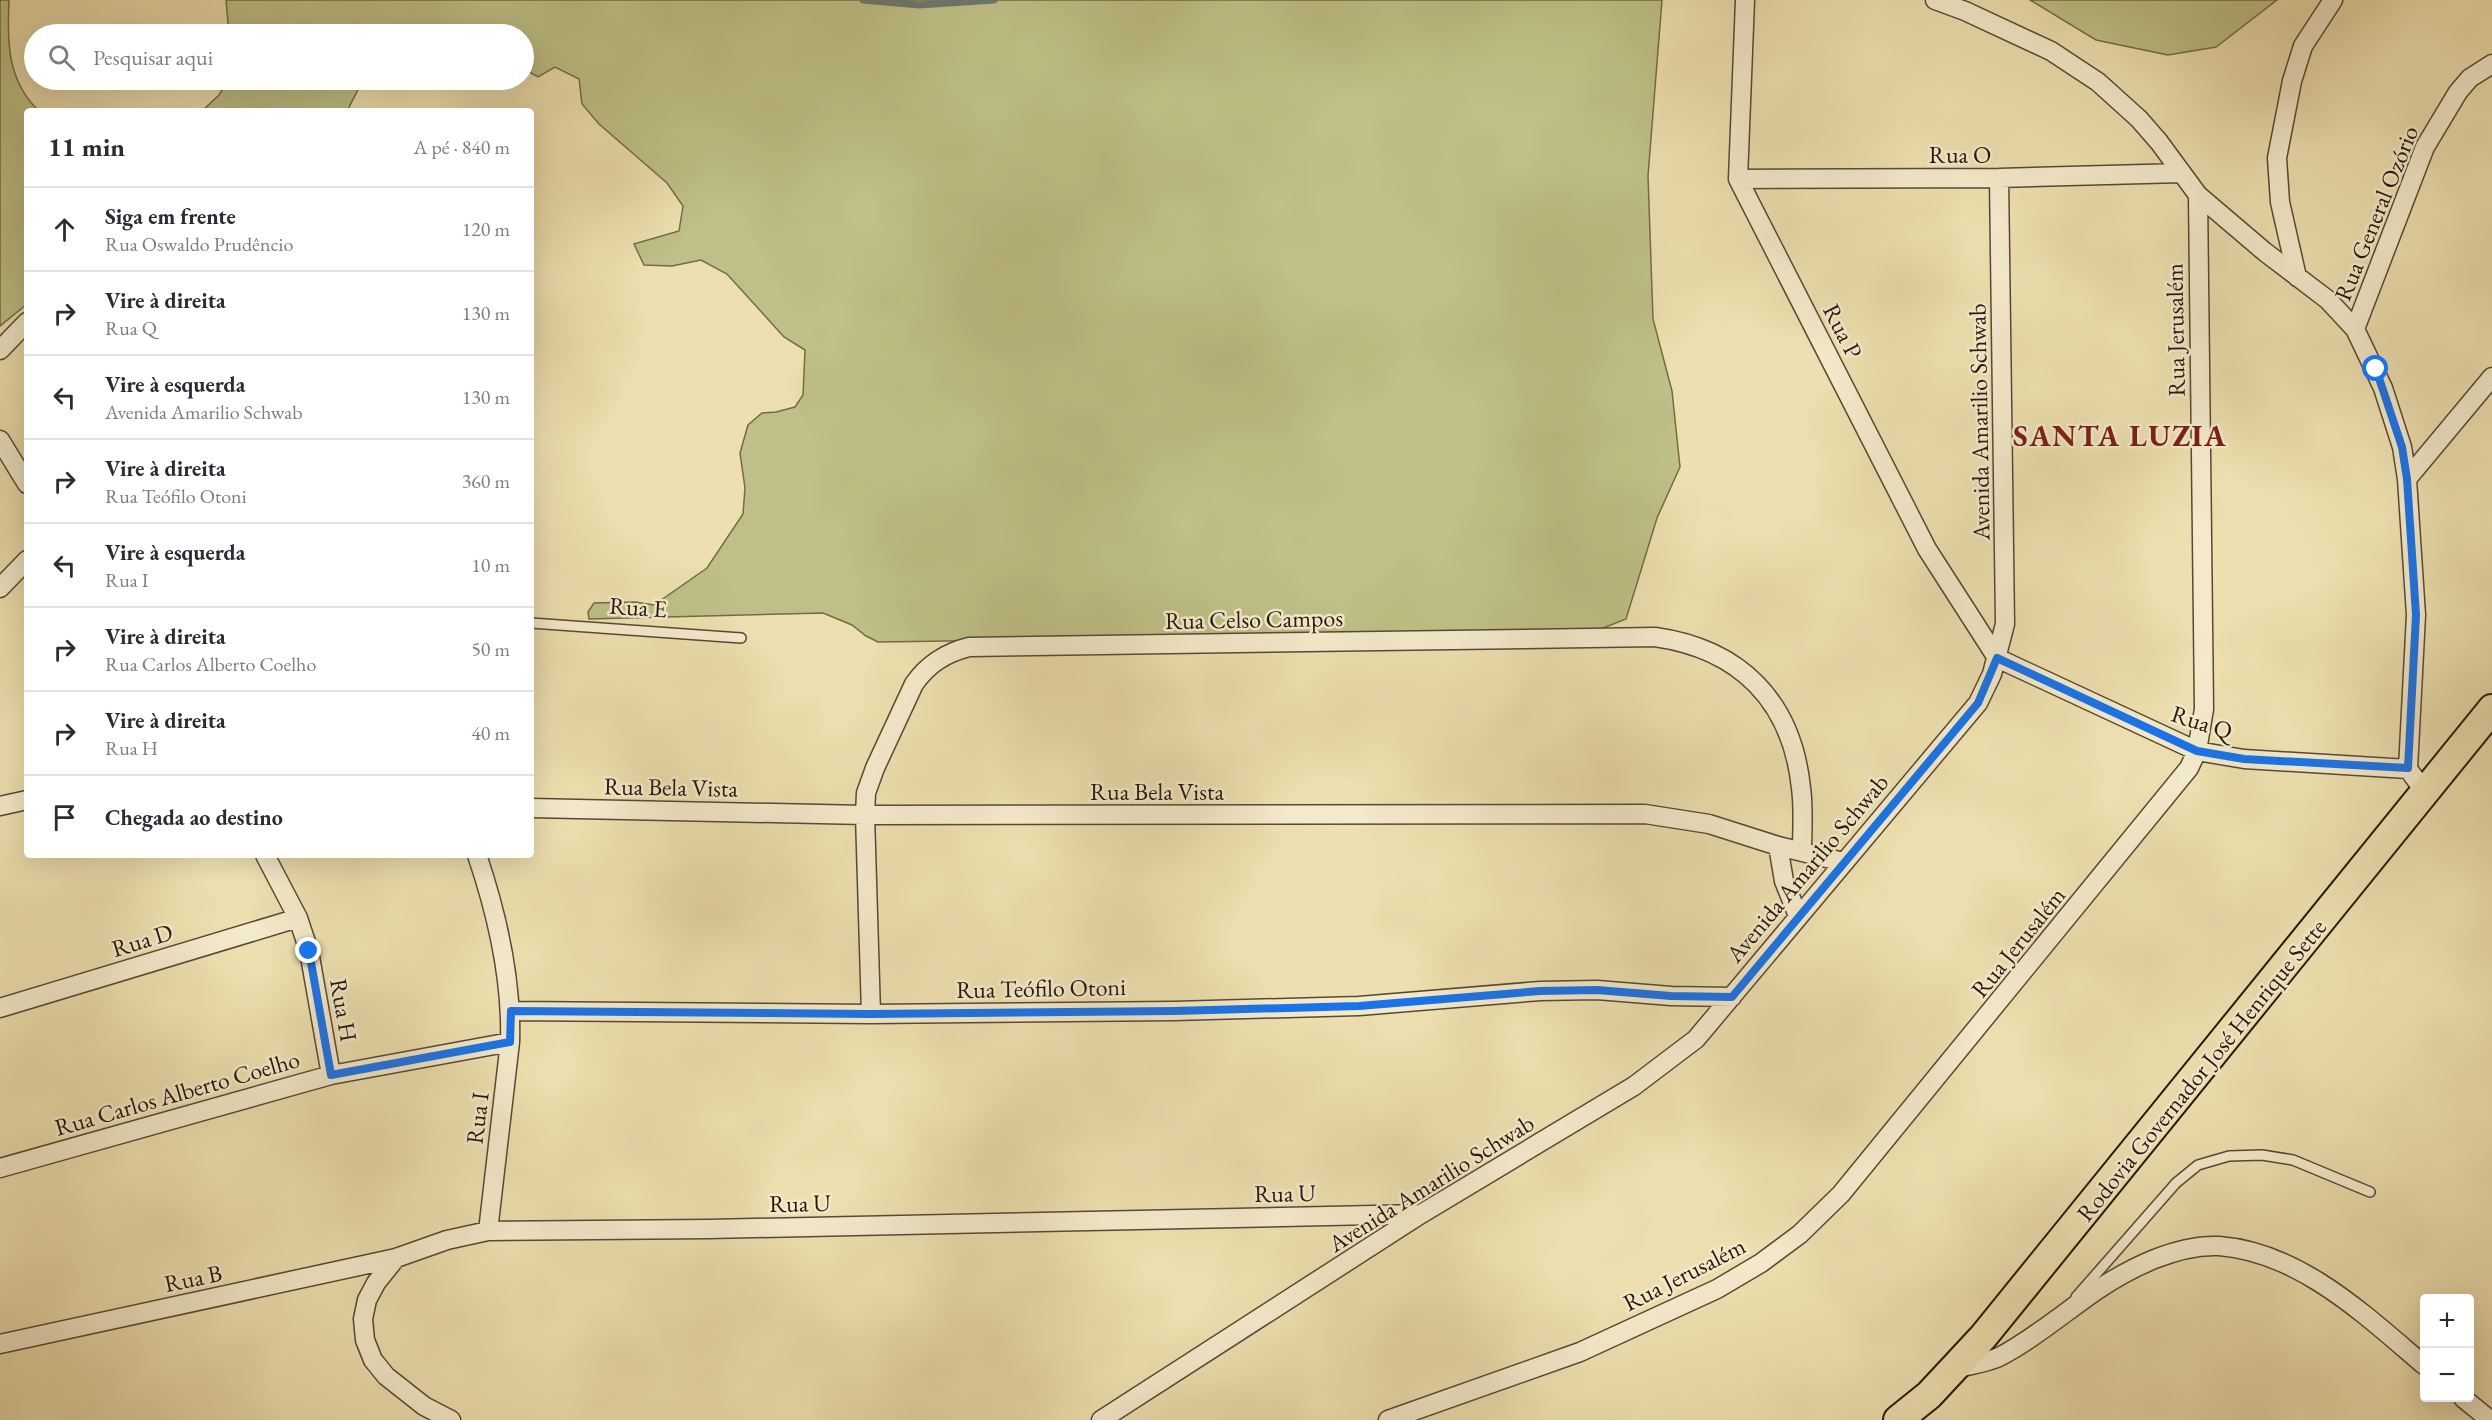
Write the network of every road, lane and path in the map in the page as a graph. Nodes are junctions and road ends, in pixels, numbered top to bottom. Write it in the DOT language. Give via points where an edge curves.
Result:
graph roads {
  1 [pos="1745,0"];
  2 [pos="1935,0"];
  3 [pos="2333,0"];
  4 [pos="2492,64"];
  5 [pos="2182,173"];
  6 [pos="1999,178"];
  7 [pos="1738,179"];
  8 [pos="2198,195"];
  9 [pos="2297,277"];
  10 [pos="24,325"];
  11 [pos="2355,329"];
  12 [pos="0,350"];
  13 [pos="2492,376"];
  14 [pos="0,440"];
  15 [pos="24,479"];
  16 [pos="2407,479"];
  17 [pos="24,563"];
  18 [pos="0,588"];
  19 [pos="534,623"];
  20 [pos="741,638"];
  21 [pos="1997,658"];
  22 [pos="2492,709"];
  23 [pos="2197,751"];
  24 [pos="2408,768"];
  25 [pos="2425,792"];
  26 [pos="24,801"];
  27 [pos="0,806"];
  28 [pos="534,808"];
  29 [pos="865,815"];
  30 [pos="1778,846"];
  31 [pos="1802,852"];
  32 [pos="267,858"];
  33 [pos="478,858"];
  34 [pos="1843,862"];
  35 [pos="1798,916"];
  36 [pos="298,918"];
  37 [pos="1732,997"];
  38 [pos="0,1008"];
  39 [pos="511,1011"];
  40 [pos="871,1014"];
  41 [pos="510,1042"];
  42 [pos="331,1075"];
  43 [pos="0,1168"];
  44 [pos="2370,1192"];
  45 [pos="1421,1214"];
  46 [pos="488,1231"];
  47 [pos="396,1258"];
  48 [pos="2061,1314"];
  49 [pos="0,1344"];
  50 [pos="2420,1362"];
  51 [pos="1953,1369"];
  52 [pos="2468,1402"];
  53 [pos="451,1420"];
  54 [pos="1101,1420"];
  55 [pos="1388,1420"];
  56 [pos="1898,1420"];
  57 [pos="2490,1420"];
  1 -- 7 [label="street, Rua P"];
  2 -- 5 [label="street" via="2011,32 2079,68 2139,119"];
  3 -- 9 [label="street" via="2303,46 2277,158 2280,202"];
  4 -- 11 [label="street, Rua General Ozório" via="2470,78 2458,92 2426,147"];
  5 -- 6 [label="street, Rua O"];
  5 -- 8 [label="street"];
  6 -- 7 [label="street, Rua O"];
  6 -- 21 [label="street, Avenida Amarilio Schwab" via="2005,624"];
  7 -- 21 [label="street, Rua P" via="1927,549"];
  8 -- 9 [label="street"];
  8 -- 23 [label="street, Rua Jerusalém" via="2204,709"];
  9 -- 11 [label="street" via="2328,300"];
  10 -- 12 [label="street"];
  11 -- 16 [label="street" via="2383,388 2402,447"];
  13 -- 16 [label="street"];
  14 -- 15 [label="street"];
  16 -- 24 [label="street" via="2416,615"];
  17 -- 18 [label="street"];
  19 -- 20 [label="lane, Rua E"];
  21 -- 23 [label="street, Rua Q"];
  21 -- 34 [label="street, Avenida Amarilio Schwab" via="1978,703"];
  22 -- 25 [label="main road, Rodovia Governador José Henrique Sette"];
  23 -- 24 [label="street, Rua Q" via="2244,759"];
  23 -- 55 [label="street, Rua Jerusalém" via="2166,800 1841,1194 1800,1234 1717,1289 1580,1352"];
  24 -- 25 [label="street"];
  25 -- 51 [label="main road, Rodovia Governador José Henrique Sette" via="2044,1264"];
  26 -- 27 [label="street"];
  28 -- 29 [label="street, Rua Bela Vista"];
  29 -- 30 [label="street, Rua Bela Vista" via="1645,814 1708,824"];
  29 -- 31 [label="street, Rua Celso Campos" via="866,793 875,768 914,684 937,660 969,647 1655,638 1704,648 1727,660 1747,675 1775,707 1797,762 1802,789"];
  29 -- 40 [label="street, Rua Celso Campos"];
  30 -- 31 [label="street, Rua Bela Vista"];
  30 -- 35 [label="street" via="1784,881"];
  31 -- 34 [label="street, Rua Bela Vista"];
  32 -- 36 [label="street, Rua H"];
  33 -- 39 [label="street" via="502,946"];
  34 -- 35 [label="street, Avenida Amarilio Schwab"];
  35 -- 37 [label="street, Avenida Amarilio Schwab"];
  36 -- 38 [label="street, Rua D"];
  36 -- 42 [label="street, Rua H" via="309,951"];
  37 -- 40 [label="street, Rua Teófilo Otoni" via="1586,990 1359,1006"];
  37 -- 45 [label="street, Avenida Amarilio Schwab" via="1696,1039 1643,1081"];
  39 -- 40 [label="street, Rua Teófilo Otoni"];
  39 -- 41 [label="street, Rua I"];
  41 -- 42 [label="street, Rua Carlos Alberto Coelho"];
  41 -- 46 [label="street, Rua I"];
  42 -- 43 [label="street, Rua Carlos Alberto Coelho"];
  44 -- 48 [label="lane" via="2293,1160 2262,1155 2229,1156 2198,1165 2176,1183"];
  45 -- 46 [label="street, Rua U"];
  45 -- 54 [label="street, Avenida Amarilio Schwab"];
  46 -- 47 [label="street, Rua U"];
  47 -- 49 [label="street, Rua B"];
  47 -- 53 [label="street" via="367,1300 365,1340 373,1360 386,1376 424,1406"];
  48 -- 50 [label="street" via="2146,1262 2217,1246 2278,1261 2306,1275 2372,1321"];
  48 -- 51 [label="street" via="1997,1358"];
  51 -- 56 [label="main road, Rodovia Governador José Henrique Sette"];
  52 -- 57 [label="street"];
}
